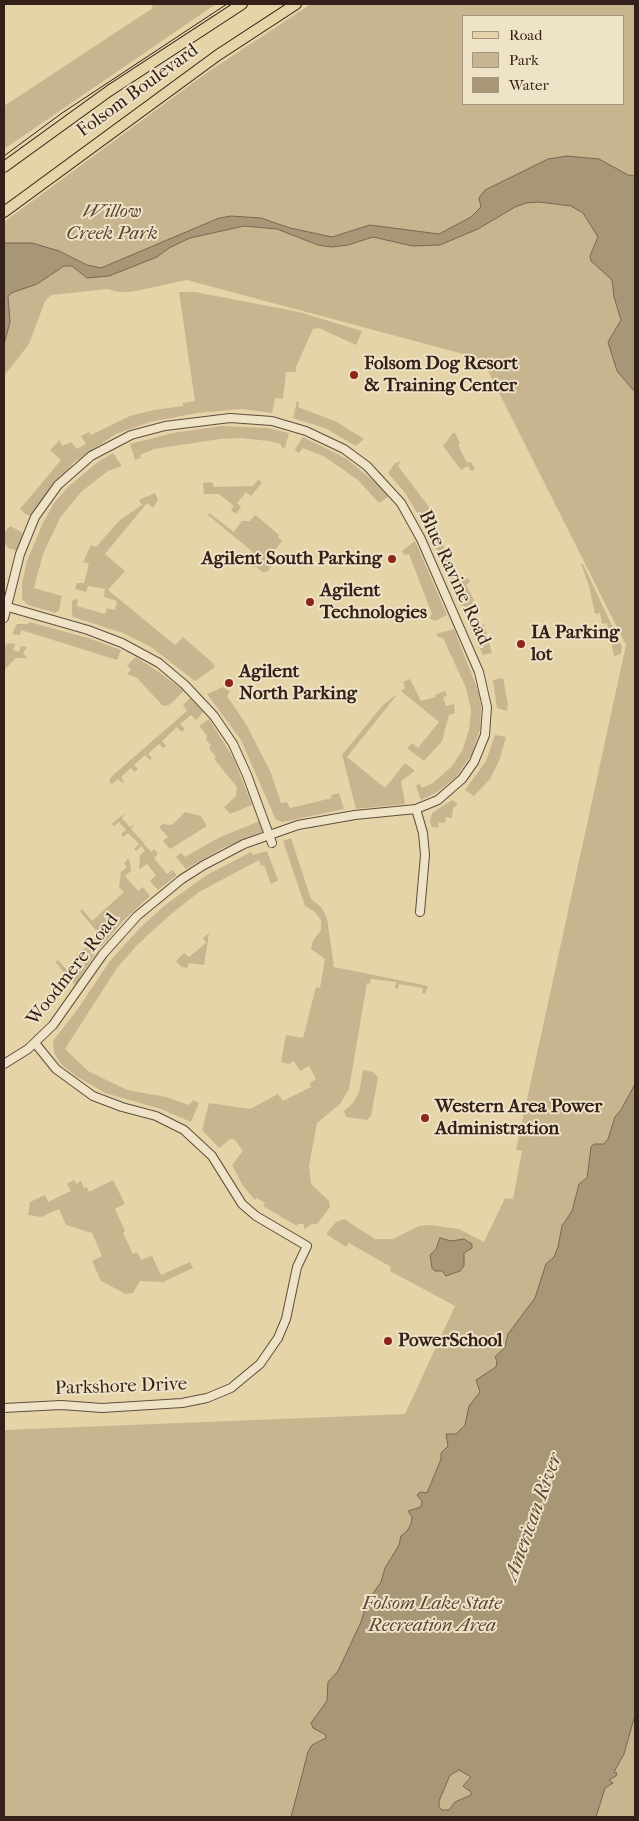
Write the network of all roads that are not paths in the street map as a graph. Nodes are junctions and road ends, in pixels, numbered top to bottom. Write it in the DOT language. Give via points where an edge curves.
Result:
graph roads {
  1 [pos="242,4"];
  2 [pos="296,4"];
  3 [pos="4,167"];
  4 [pos="4,212"];
  5 [pos="8,607"];
  6 [pos="4,618"];
  7 [pos="416,810"];
  8 [pos="269,834"];
  9 [pos="272,843"];
  10 [pos="420,912"];
  11 [pos="35,1043"];
  12 [pos="4,1064"];
  13 [pos="4,1408"];
  1 -- 3 [label="main road, Folsom Boulevard" via="94,101"];
  2 -- 4 [label="main road, Folsom Boulevard" via="211,61"];
  5 -- 6 [label="street, Blue Ravine Road"];
  5 -- 7 [label="street, Blue Ravine Road" via="20,554 35,517 71,472 108,445 165,426 230,418 278,422 320,436 367,466 400,503 421,540 486,693 485,735 474,762 452,789"];
  5 -- 8 [label="street" via="122,643 159,663 186,685 214,716 233,744"];
  7 -- 8 [label="street, Woodmere Road" via="323,820"];
  7 -- 10 [label="street" via="426,856"];
  8 -- 9 [label="street"];
  8 -- 11 [label="street, Woodmere Road" via="204,865 144,909 103,954 65,1010"];
  11 -- 12 [label="street, Woodmere Road"];
  11 -- 13 [label="street, Parkshore Drive" via="56,1069 80,1088 107,1103 156,1116 184,1130 212,1156 242,1204 307,1246 297,1267 286,1319 278,1338 260,1364 230,1388 207,1398 182,1403 102,1408 61,1405"];
}
